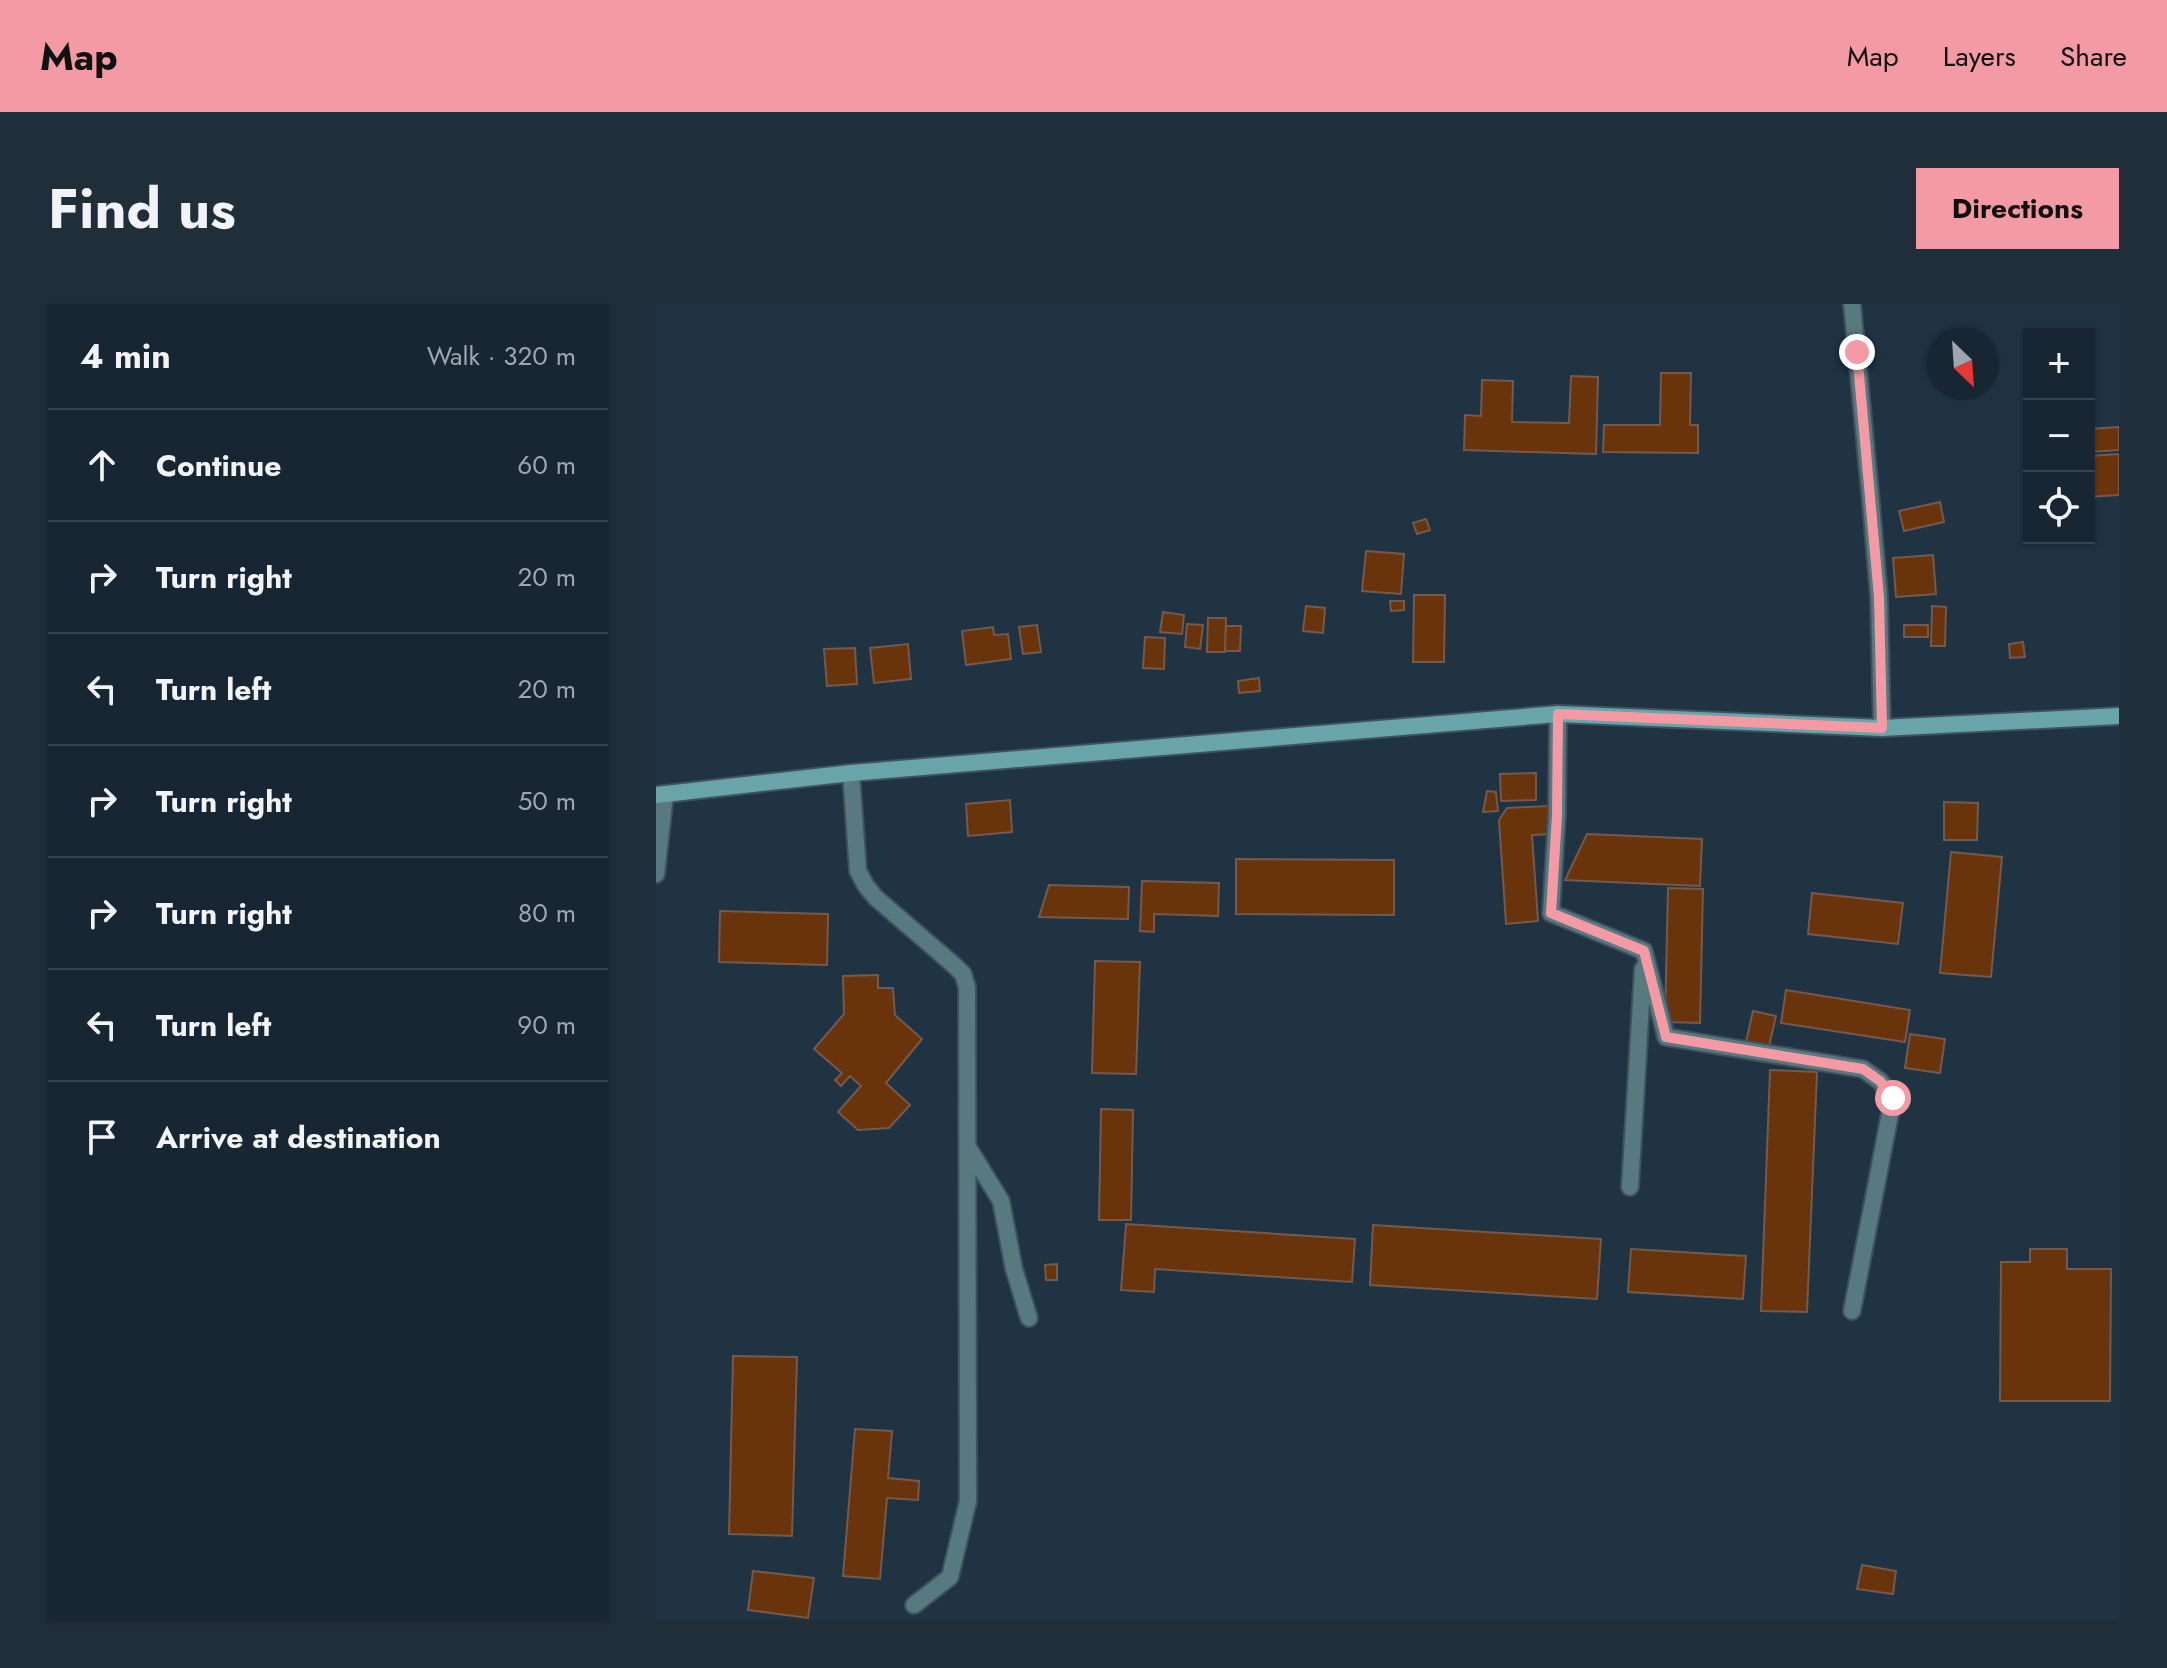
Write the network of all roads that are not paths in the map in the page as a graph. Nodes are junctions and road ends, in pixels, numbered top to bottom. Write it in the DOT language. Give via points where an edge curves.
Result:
graph roads {
  1 [pos="1852,304"];
  2 [pos="1558,714"];
  3 [pos="2119,716"];
  4 [pos="1882,728"];
  5 [pos="851,773"];
  6 [pos="660,794"];
  7 [pos="656,874"];
  8 [pos="1644,951"];
  9 [pos="969,1148"];
  10 [pos="1630,1187"];
  11 [pos="1852,1311"];
  12 [pos="1029,1318"];
  13 [pos="914,1605"];
  1 -- 4 [label="street" via="1879,597"];
  2 -- 4 [label="main road"];
  2 -- 5 [label="main road"];
  2 -- 8 [label="street" via="1551,913"];
  3 -- 4 [label="main road"];
  5 -- 6 [label="main road"];
  5 -- 9 [label="street" via="858,871 866,886 963,974"];
  6 -- 7 [label="street"];
  8 -- 10 [label="street"];
  8 -- 11 [label="street" via="1666,1037 1863,1069 1893,1098"];
  9 -- 12 [label="street" via="1001,1201"];
  9 -- 13 [label="street" via="968,1501 950,1577"];
}
